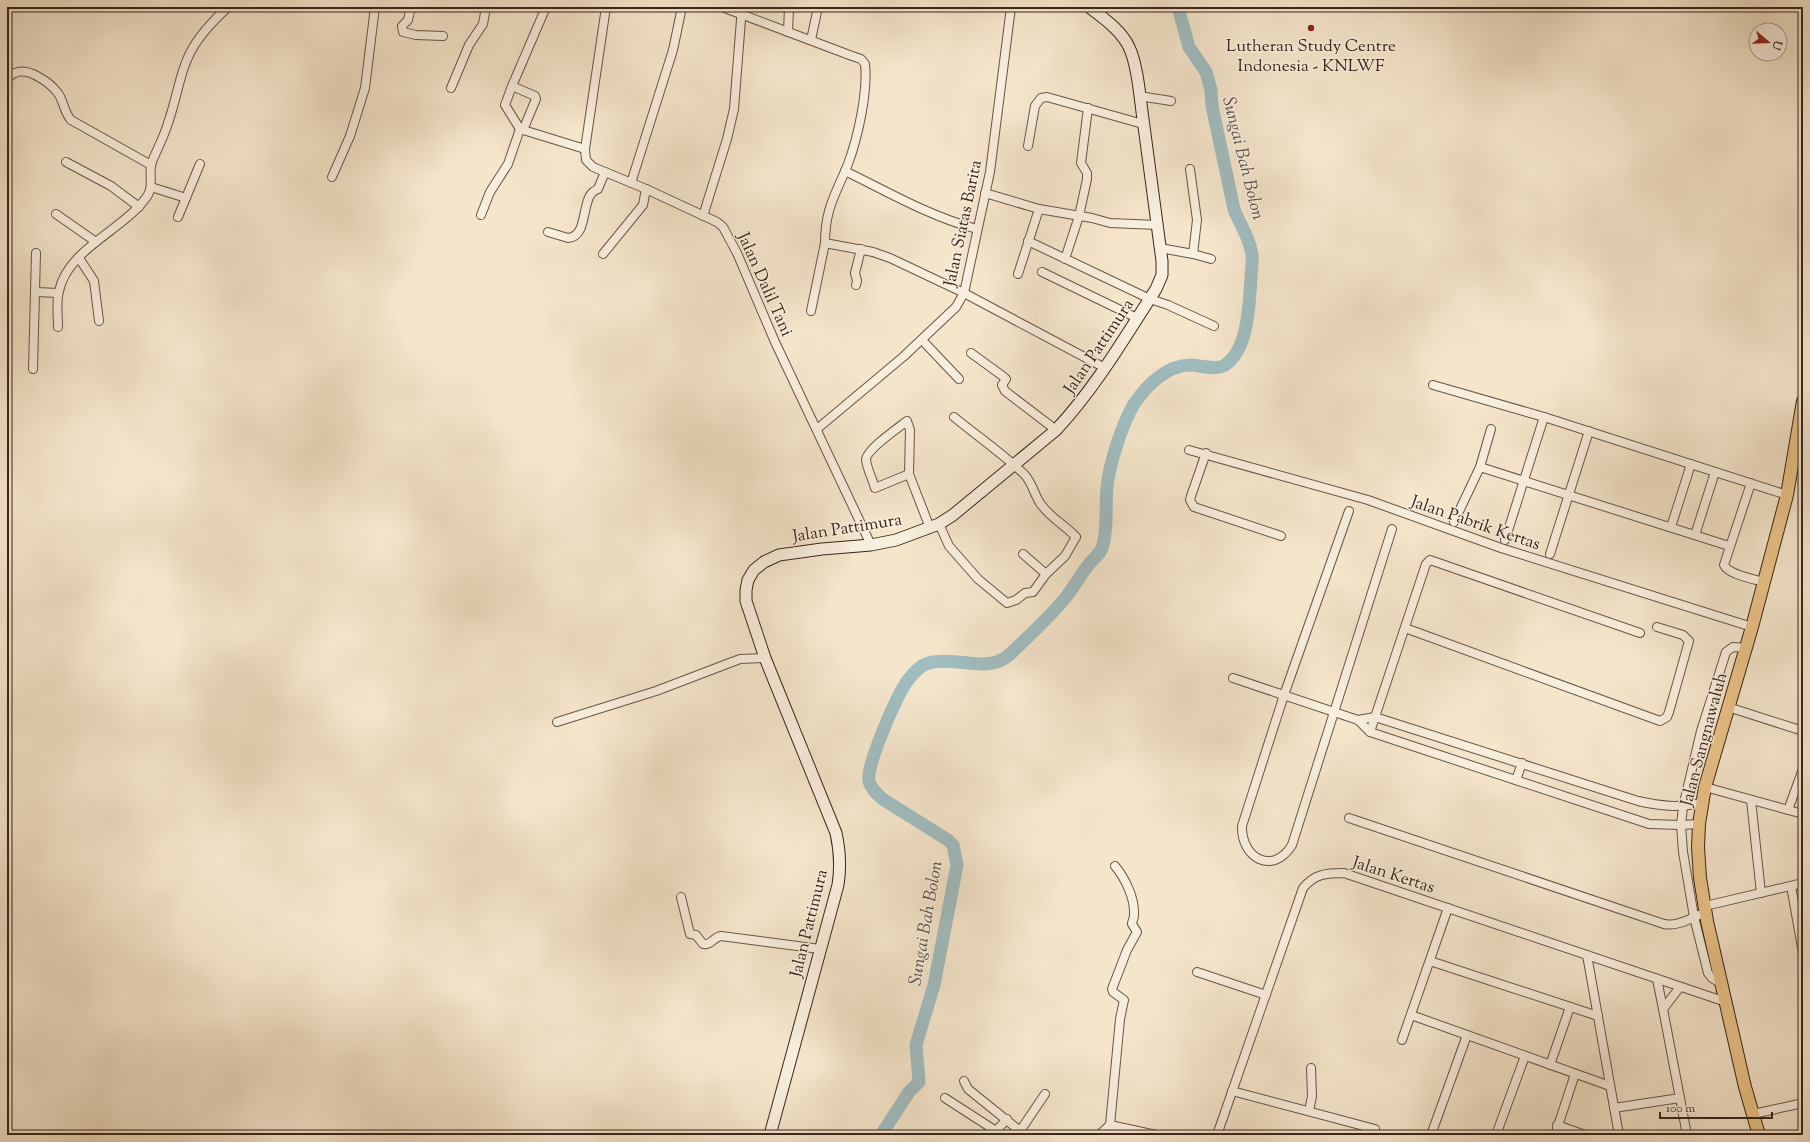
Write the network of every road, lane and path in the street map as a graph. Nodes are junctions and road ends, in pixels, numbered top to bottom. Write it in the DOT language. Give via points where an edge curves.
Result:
graph roads {
  1 [pos="228,7"];
  2 [pos="376,7"];
  3 [pos="411,7"];
  4 [pos="486,7"];
  5 [pos="546,7"];
  6 [pos="606,7"];
  7 [pos="682,7"];
  8 [pos="722,7"];
  9 [pos="789,7"];
  10 [pos="818,7"];
  11 [pos="1011,7"];
  12 [pos="1089,7"];
  13 [pos="742,11"];
  14 [pos="788,32"];
  15 [pos="443,36"];
  16 [pos="811,40"];
  17 [pos="7,68"];
  18 [pos="16,72"];
  19 [pos="7,78"];
  20 [pos="512,86"];
  21 [pos="451,88"];
  22 [pos="1139,96"];
  23 [pos="1171,101"];
  24 [pos="1088,108"];
  25 [pos="1143,124"];
  26 [pos="522,130"];
  27 [pos="1028,146"];
  28 [pos="585,148"];
  29 [pos="66,162"];
  30 [pos="200,164"];
  31 [pos="151,165"];
  32 [pos="1190,169"];
  33 [pos="845,171"];
  34 [pos="605,172"];
  35 [pos="332,177"];
  36 [pos="631,183"];
  37 [pos="151,187"];
  38 [pos="646,189"];
  39 [pos="985,193"];
  40 [pos="186,198"];
  41 [pos="139,207"];
  42 [pos="1038,209"];
  43 [pos="56,214"];
  44 [pos="482,215"];
  45 [pos="703,216"];
  46 [pos="1080,216"];
  47 [pos="178,218"];
  48 [pos="1157,225"];
  49 [pos="977,230"];
  50 [pos="548,232"];
  51 [pos="1028,241"];
  52 [pos="96,242"];
  53 [pos="825,243"];
  54 [pos="1160,248"];
  55 [pos="861,249"];
  56 [pos="36,253"];
  57 [pos="603,254"];
  58 [pos="1193,254"];
  59 [pos="78,258"];
  60 [pos="1065,258"];
  61 [pos="1211,259"];
  62 [pos="1042,272"];
  63 [pos="1018,274"];
  64 [pos="856,285"];
  65 [pos="36,292"];
  66 [pos="58,293"];
  67 [pos="964,294"];
  68 [pos="1150,298"];
  69 [pos="811,311"];
  70 [pos="1137,318"];
  71 [pos="99,321"];
  72 [pos="1214,326"];
  73 [pos="58,327"];
  74 [pos="922,340"];
  75 [pos="971,353"];
  76 [pos="33,368"];
  77 [pos="1106,368"];
  78 [pos="959,379"];
  79 [pos="1433,384"];
  80 [pos="1803,401"];
  81 [pos="954,417"];
  82 [pos="1544,417"];
  83 [pos="817,429"];
  84 [pos="1491,429"];
  85 [pos="1056,430"];
  86 [pos="1589,431"];
  87 [pos="1189,450"];
  88 [pos="1206,453"];
  89 [pos="1691,464"];
  90 [pos="1013,466"];
  91 [pos="1480,466"];
  92 [pos="1715,472"];
  93 [pos="909,474"];
  94 [pos="1524,480"];
  95 [pos="1751,483"];
  96 [pos="1568,494"];
  97 [pos="1787,495"];
  98 [pos="1349,511"];
  99 [pos="1454,522"];
  100 [pos="934,526"];
  101 [pos="1671,528"];
  102 [pos="1392,529"];
  103 [pos="1695,535"];
  104 [pos="1281,536"];
  105 [pos="1505,540"];
  106 [pos="872,545"];
  107 [pos="1729,546"];
  108 [pos="1023,554"];
  109 [pos="1550,554"];
  110 [pos="1046,574"];
  111 [pos="1764,582"];
  112 [pos="1657,627"];
  113 [pos="1752,627"];
  114 [pos="1405,628"];
  115 [pos="1640,633"];
  116 [pos="1746,648"];
  117 [pos="764,655"];
  118 [pos="1233,678"];
  119 [pos="1282,694"];
  120 [pos="1728,707"];
  121 [pos="1334,712"];
  122 [pos="1375,717"];
  123 [pos="1358,720"];
  124 [pos="557,722"];
  125 [pos="1803,731"];
  126 [pos="1370,732"];
  127 [pos="1522,763"];
  128 [pos="1803,769"];
  129 [pos="1516,780"];
  130 [pos="1705,787"];
  131 [pos="1752,800"];
  132 [pos="1701,803"];
  133 [pos="1683,807"];
  134 [pos="1788,810"];
  135 [pos="1803,814"];
  136 [pos="1349,818"];
  137 [pos="1699,824"];
  138 [pos="1681,825"];
  139 [pos="1115,866"];
  140 [pos="1803,883"];
  141 [pos="1790,886"];
  142 [pos="1761,892"];
  143 [pos="681,897"];
  144 [pos="1448,908"];
  145 [pos="1702,912"];
  146 [pos="820,950"];
  147 [pos="1803,953"];
  148 [pos="1587,955"];
  149 [pos="1430,961"];
  150 [pos="1197,972"];
  151 [pos="1658,979"];
  152 [pos="1680,987"];
  153 [pos="1266,995"];
  154 [pos="1726,1002"];
  155 [pos="1570,1007"];
  156 [pos="1662,1009"];
  157 [pos="1411,1015"];
  158 [pos="1598,1016"];
  159 [pos="1467,1035"];
  160 [pos="1402,1040"];
  161 [pos="1525,1056"];
  162 [pos="1550,1065"];
  163 [pos="1311,1068"];
  164 [pos="1575,1074"];
  165 [pos="964,1081"];
  166 [pos="1610,1086"];
  167 [pos="1232,1091"];
  168 [pos="1045,1094"];
  169 [pos="945,1098"];
  170 [pos="1680,1098"];
  171 [pos="1803,1103"];
  172 [pos="1614,1108"];
  173 [pos="1309,1111"];
  174 [pos="1753,1114"];
  175 [pos="1007,1119"];
  176 [pos="1110,1125"];
  177 [pos="1557,1125"];
  178 [pos="1375,1129"];
  179 [pos="1023,1133"];
  180 [pos="770,1135"];
  181 [pos="1099,1135"];
  182 [pos="1156,1135"];
  183 [pos="1217,1135"];
  184 [pos="1431,1135"];
  185 [pos="1496,1135"];
  186 [pos="1555,1135"];
  187 [pos="1585,1135"];
  188 [pos="1619,1135"];
  189 [pos="1687,1135"];
  190 [pos="1759,1135"];
  1 -- 31 [label="street" via="193,47 164,136"];
  2 -- 35 [label="street" via="365,88 350,136"];
  3 -- 15 [label="street" via="409,18 402,26 403,32"];
  4 -- 21 [label="street" via="483,24 469,45"];
  5 -- 20 [label="street"];
  6 -- 28 [label="street, Jalan Dalil Tani"];
  7 -- 36 [label="street" via="673,50"];
  8 -- 13 [label="street"];
  9 -- 14 [label="street"];
  10 -- 16 [label="street"];
  11 -- 39 [label="street, Jalan Siatas Barita" via="990,172"];
  12 -- 22 [label="street, Jalan Pattimura" via="1112,26 1129,47"];
  13 -- 14 [label="street"];
  13 -- 45 [label="street" via="734,109"];
  14 -- 16 [label="street"];
  16 -- 33 [label="street" via="861,59 865,64 860,126"];
  17 -- 18 [label="street"];
  18 -- 19 [label="street"];
  18 -- 31 [label="street" via="25,72 45,81 57,92 71,120"];
  20 -- 26 [label="street" via="505,105"];
  20 -- 26 [label="street" via="536,99"];
  22 -- 23 [label="street"];
  22 -- 25 [label="street, Jalan Pattimura"];
  24 -- 25 [label="street"];
  24 -- 27 [label="street" via="1047,97 1041,98 1035,106"];
  24 -- 46 [label="street" via="1081,163 1088,176"];
  25 -- 48 [label="street, Jalan Pattimura"];
  26 -- 28 [label="street"];
  26 -- 44 [label="street" via="508,164 492,187"];
  28 -- 34 [label="street, Jalan Dalil Tani" via="588,164"];
  29 -- 41 [label="street" via="111,186"];
  30 -- 40 [label="street"];
  31 -- 37 [label="street"];
  32 -- 58 [label="street" via="1197,220"];
  33 -- 49 [label="street" via="917,206"];
  33 -- 53 [label="street" via="827,214"];
  34 -- 36 [label="street, Jalan Dalil Tani"];
  34 -- 50 [label="street" via="598,188 589,197 577,233 568,238"];
  36 -- 38 [label="street, Jalan Dalil Tani"];
  37 -- 40 [label="street"];
  37 -- 41 [label="street"];
  38 -- 45 [label="street, Jalan Dalil Tani"];
  38 -- 57 [label="street" via="643,205"];
  39 -- 42 [label="street"];
  39 -- 49 [label="street, Jalan Siatas Barita"];
  40 -- 47 [label="street"];
  41 -- 52 [label="street"];
  42 -- 46 [label="street"];
  42 -- 51 [label="street"];
  43 -- 52 [label="street"];
  45 -- 83 [label="street, Jalan Dalil Tani" via="717,222 726,232"];
  46 -- 48 [label="street" via="1110,223"];
  46 -- 60 [label="street"];
  48 -- 54 [label="street, Jalan Pattimura"];
  49 -- 67 [label="street, Jalan Siatas Barita"];
  51 -- 60 [label="street"];
  51 -- 63 [label="street"];
  52 -- 59 [label="street"];
  53 -- 55 [label="street"];
  53 -- 69 [label="street"];
  54 -- 58 [label="street"];
  54 -- 68 [label="street, Jalan Pattimura" via="1162,275"];
  55 -- 64 [label="street" via="855,273"];
  55 -- 67 [label="street" via="890,258"];
  56 -- 65 [label="street"];
  58 -- 61 [label="street"];
  59 -- 66 [label="street" via="63,279"];
  59 -- 71 [label="street" via="94,281"];
  60 -- 68 [label="street"];
  62 -- 70 [label="street"];
  65 -- 66 [label="street"];
  65 -- 76 [label="street"];
  66 -- 73 [label="street"];
  67 -- 74 [label="street, Jalan Siatas Barita" via="956,307"];
  67 -- 77 [label="street"];
  68 -- 70 [label="street, Jalan Pattimura"];
  68 -- 72 [label="street"];
  70 -- 77 [label="street, Jalan Pattimura"];
  74 -- 78 [label="street"];
  74 -- 83 [label="street, Jalan Siatas Barita" via="876,382"];
  75 -- 85 [label="street" via="1005,378 1002,385 1004,391"];
  77 -- 85 [label="street, Jalan Pattimura"];
  79 -- 82 [label="street"];
  80 -- 97 [label="main road, Jalan Sangnawaluh"];
  81 -- 90 [label="street"];
  82 -- 86 [label="street"];
  82 -- 94 [label="street"];
  83 -- 106 [label="street, Jalan Dalil Tani"];
  84 -- 91 [label="street"];
  85 -- 90 [label="street, Jalan Pattimura"];
  86 -- 89 [label="street"];
  86 -- 96 [label="street"];
  87 -- 88 [label="street, Jalan Pabrik Kertas"];
  88 -- 104 [label="street" via="1190,500 1194,507"];
  88 -- 113 [label="street, Jalan Pabrik Kertas" via="1368,500 1500,548"];
  89 -- 92 [label="street"];
  89 -- 101 [label="street"];
  90 -- 100 [label="street, Jalan Pattimura" via="953,515"];
  90 -- 110 [label="street" via="1024,475 1047,512 1076,537 1065,556"];
  91 -- 94 [label="street"];
  91 -- 99 [label="street"];
  92 -- 95 [label="street"];
  92 -- 103 [label="street"];
  93 -- 93 [label="street" via="910,430 907,421 870,451 866,461 875,488"];
  93 -- 100 [label="street"];
  94 -- 96 [label="street"];
  94 -- 105 [label="street"];
  95 -- 97 [label="street"];
  95 -- 107 [label="street"];
  96 -- 101 [label="street"];
  96 -- 109 [label="street"];
  97 -- 111 [label="main road, Jalan Sangnawaluh"];
  98 -- 119 [label="street"];
  100 -- 106 [label="street, Jalan Pattimura" via="896,540"];
  100 -- 110 [label="street" via="978,579 1006,603 1032,592"];
  101 -- 103 [label="street"];
  102 -- 121 [label="street"];
  103 -- 107 [label="street"];
  106 -- 117 [label="street, Jalan Pattimura" via="779,555 754,570 748,580 746,601"];
  107 -- 111 [label="street" via="1725,568"];
  108 -- 110 [label="street"];
  111 -- 113 [label="main road, Jalan Sangnawaluh"];
  112 -- 114 [label="street" via="1683,635 1689,641 1669,712 1667,717 1660,721"];
  113 -- 116 [label="main road, Jalan Sangnawaluh"];
  114 -- 115 [label="street" via="1426,564 1430,560"];
  114 -- 122 [label="street"];
  116 -- 120 [label="main road, Jalan Sangnawaluh"];
  116 -- 133 [label="street" via="1733,647 1726,652 1701,731"];
  117 -- 124 [label="street" via="740,659 656,691"];
  117 -- 146 [label="street, Jalan Pattimura" via="836,833 841,855 838,885"];
  118 -- 119 [label="street"];
  119 -- 121 [label="street"];
  119 -- 121 [label="street" via="1242,826 1241,836 1246,848 1251,855 1260,859 1278,860 1292,845"];
  120 -- 125 [label="street"];
  120 -- 130 [label="main road, Jalan Sangnawaluh"];
  121 -- 123 [label="street"];
  122 -- 123 [label="street"];
  122 -- 126 [label="street"];
  122 -- 127 [label="street"];
  123 -- 126 [label="street"];
  126 -- 129 [label="street"];
  127 -- 129 [label="street"];
  127 -- 133 [label="street" via="1638,801"];
  128 -- 134 [label="street"];
  129 -- 138 [label="street" via="1649,824"];
  130 -- 131 [label="street"];
  130 -- 132 [label="main road, Jalan Sangnawaluh"];
  131 -- 134 [label="street"];
  131 -- 142 [label="street"];
  132 -- 133 [label="street"];
  132 -- 137 [label="main road, Jalan Sangnawaluh"];
  133 -- 138 [label="street"];
  134 -- 135 [label="street"];
  136 -- 145 [label="street" via="1670,926"];
  137 -- 138 [label="street"];
  137 -- 145 [label="main road, Jalan Sangnawaluh"];
  138 -- 145 [label="street" via="1683,852"];
  139 -- 176 [label="street" via="1122,874 1129,890 1134,915 1132,924 1137,931 1112,989 1124,1000"];
  140 -- 141 [label="street"];
  141 -- 142 [label="street"];
  141 -- 147 [label="street"];
  142 -- 145 [label="street"];
  143 -- 146 [label="street" via="690,934 696,936 703,944 721,936"];
  144 -- 148 [label="street, Jalan Kertas"];
  144 -- 149 [label="street"];
  144 -- 153 [label="street, Jalan Kertas" via="1344,873 1323,874 1311,878 1304,888"];
  145 -- 154 [label="main road, Jalan Sangnawaluh"];
  146 -- 180 [label="street, Jalan Pattimura"];
  148 -- 151 [label="street, Jalan Kertas"];
  148 -- 158 [label="street"];
  149 -- 155 [label="street"];
  149 -- 157 [label="street"];
  150 -- 153 [label="street"];
  151 -- 152 [label="street, Jalan Kertas"];
  151 -- 156 [label="street"];
  152 -- 154 [label="street, Jalan Kertas"];
  152 -- 156 [label="street"];
  153 -- 167 [label="street, Jalan Kertas"];
  154 -- 174 [label="main road, Jalan Sangnawaluh"];
  155 -- 158 [label="street"];
  155 -- 162 [label="street"];
  156 -- 170 [label="street"];
  157 -- 159 [label="street"];
  157 -- 160 [label="street"];
  158 -- 166 [label="street"];
  159 -- 161 [label="street"];
  159 -- 184 [label="street"];
  161 -- 162 [label="street"];
  161 -- 185 [label="street"];
  162 -- 164 [label="street"];
  163 -- 173 [label="street" via="1312,1096"];
  164 -- 166 [label="street"];
  164 -- 177 [label="street"];
  165 -- 175 [label="street" via="968,1089"];
  166 -- 172 [label="street"];
  167 -- 173 [label="street"];
  167 -- 183 [label="street, Jalan Kertas"];
  168 -- 179 [label="street"];
  169 -- 175 [label="street" via="996,1131"];
  170 -- 172 [label="street"];
  170 -- 189 [label="street"];
  171 -- 174 [label="street"];
  172 -- 188 [label="street"];
  173 -- 178 [label="street"];
  174 -- 190 [label="main road, Jalan Sangnawaluh"];
  175 -- 179 [label="street"];
  176 -- 181 [label="street"];
  176 -- 182 [label="street"];
  177 -- 186 [label="street"];
  177 -- 187 [label="street"];
}
